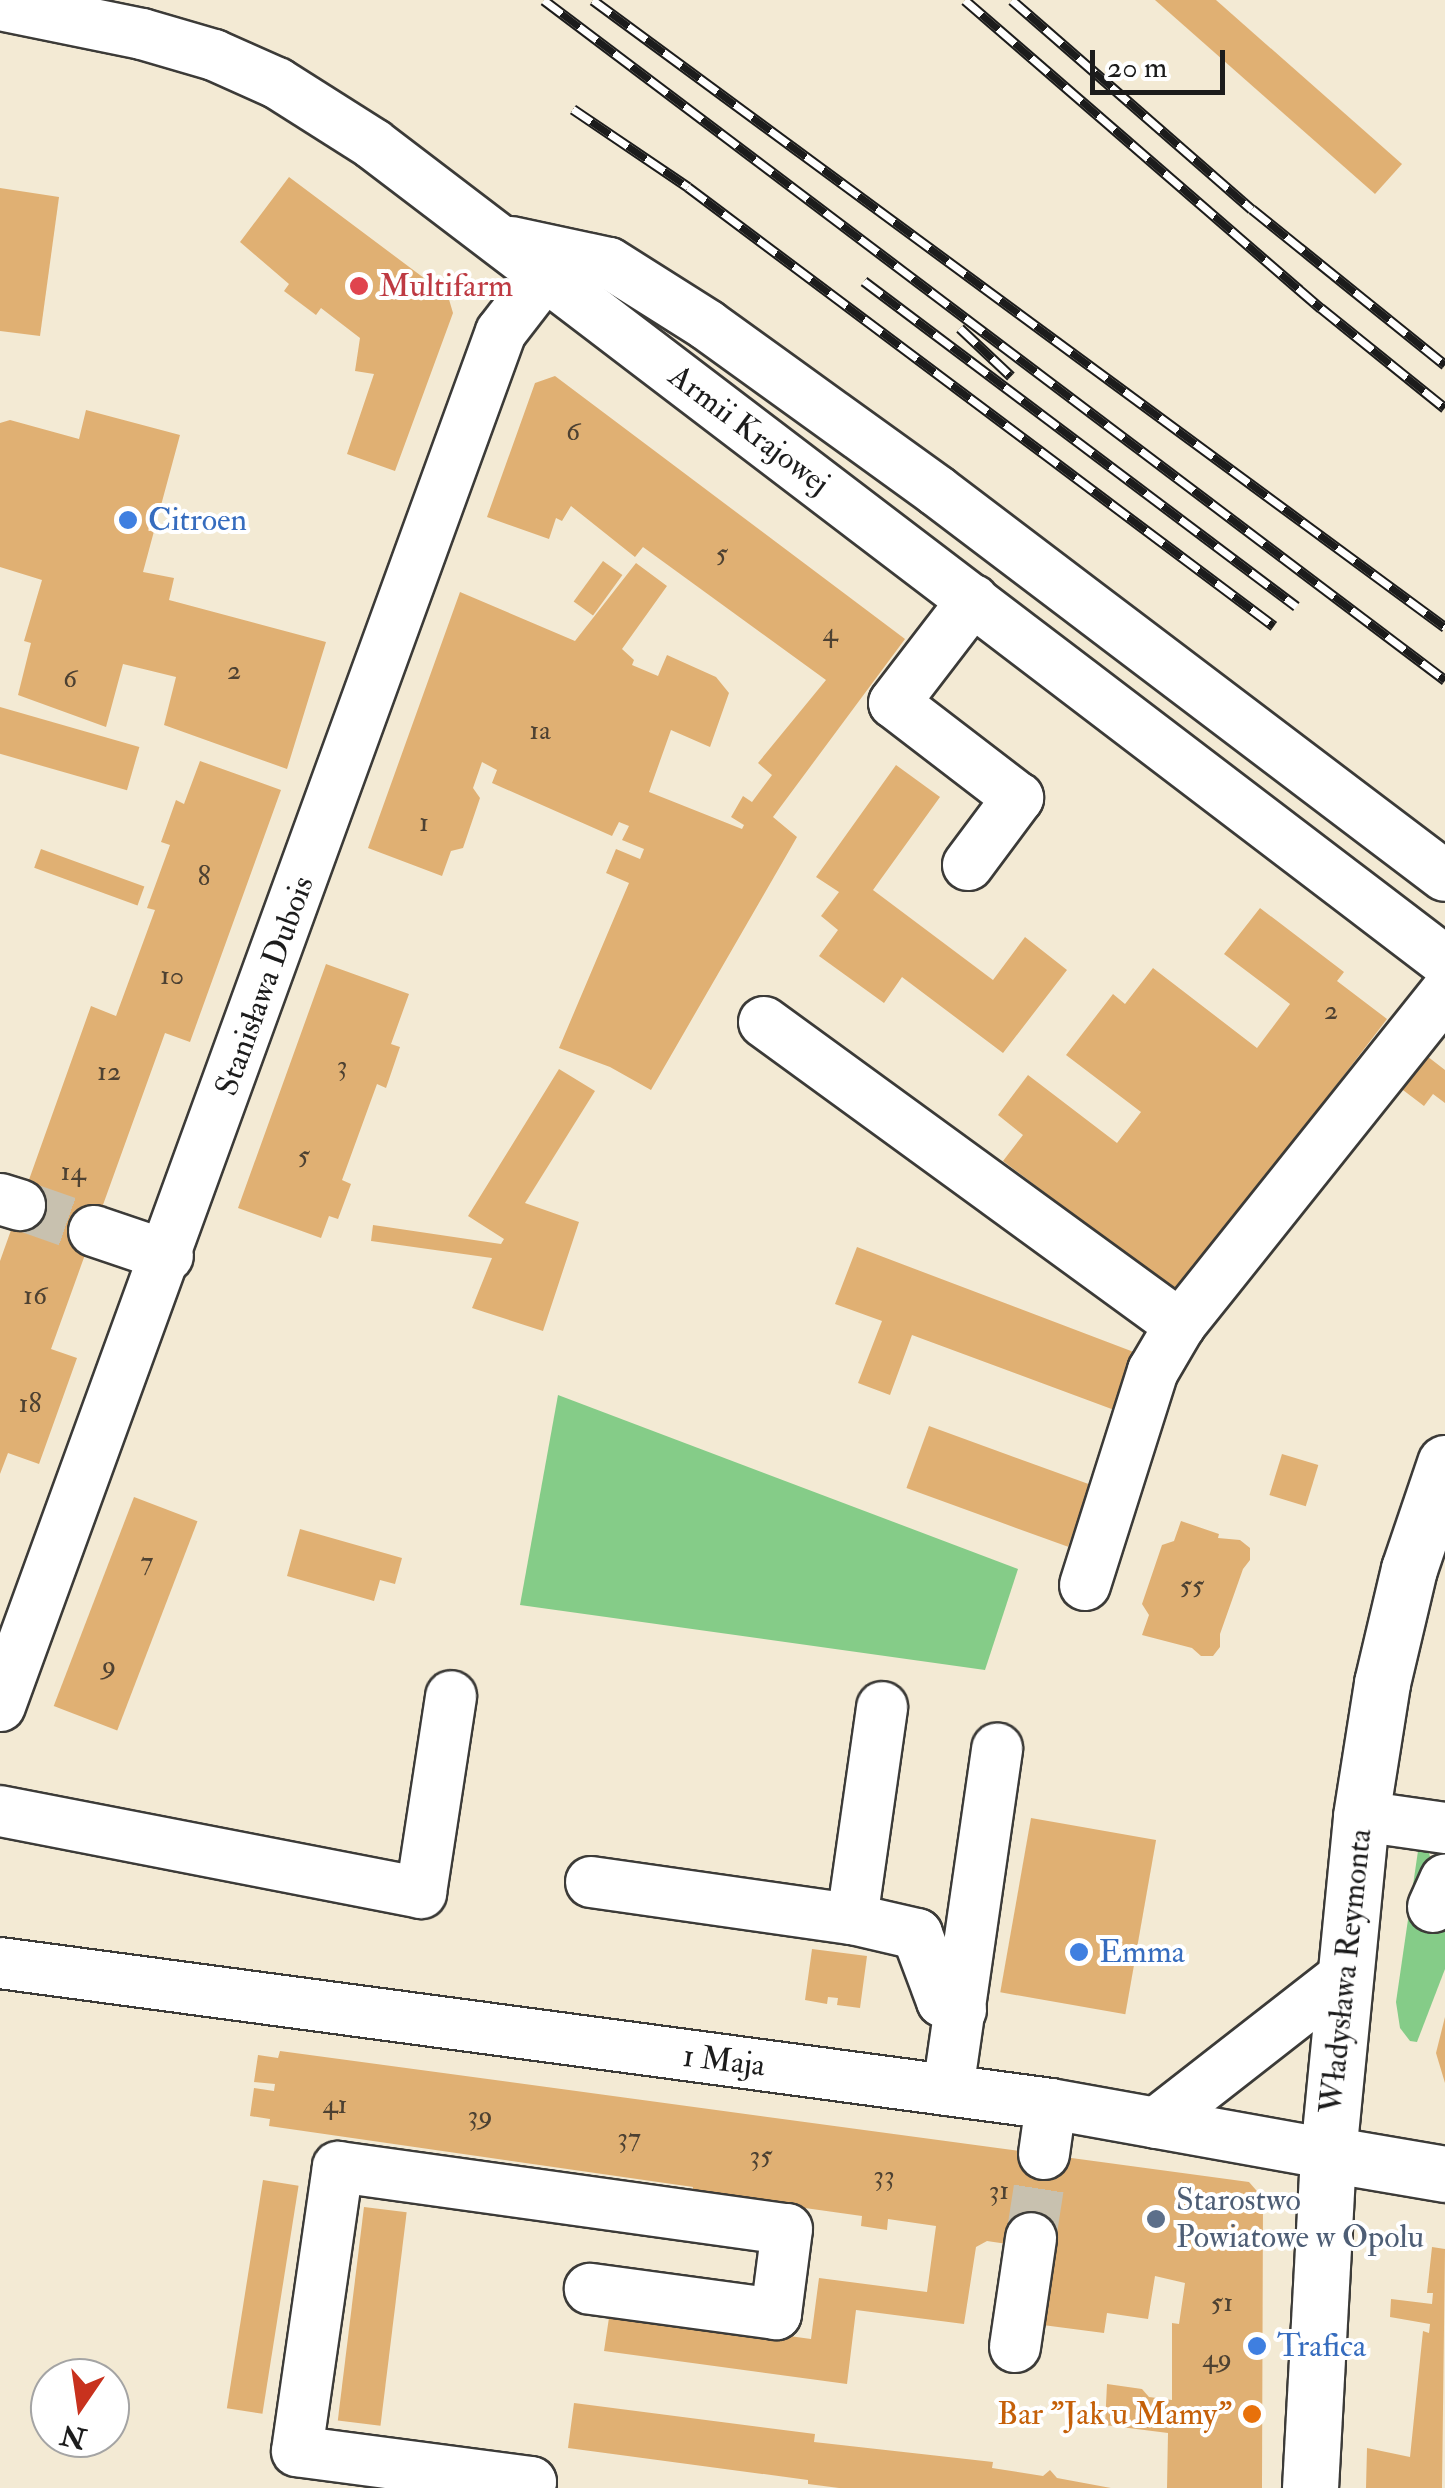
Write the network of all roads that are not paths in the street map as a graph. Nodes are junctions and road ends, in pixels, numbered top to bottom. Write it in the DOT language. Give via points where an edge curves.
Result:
graph roads {
  1 [pos="0,5"];
  2 [pos="497,238"];
  3 [pos="544,275"];
  4 [pos="973,600"];
  5 [pos="968,865"];
  6 [pos="1445,876"];
  7 [pos="1445,961"];
  8 [pos="1445,993"];
  9 [pos="764,1022"];
  10 [pos="94,1231"];
  11 [pos="168,1256"];
  12 [pos="1180,1325"];
  13 [pos="1441,1488"];
  14 [pos="1085,1585"];
  15 [pos="451,1696"];
  16 [pos="0,1706"];
  17 [pos="882,1706"];
  18 [pos="997,1749"];
  19 [pos="0,1811"];
  20 [pos="1361,1816"];
  21 [pos="1445,1828"];
  22 [pos="591,1882"];
  23 [pos="852,1919"];
  24 [pos="0,1963"];
  25 [pos="1344,1977"];
  26 [pos="961,2010"];
  27 [pos="948,2090"];
  28 [pos="1051,2104"];
  29 [pos="1156,2123"];
  30 [pos="1044,2154"];
  31 [pos="1328,2154"];
  32 [pos="1445,2174"];
  33 [pos="1031,2238"];
  34 [pos="590,2289"];
  35 [pos="1015,2347"];
  36 [pos="530,2488"];
  37 [pos="1310,2488"];
  1 -- 2 [label="street, Armii Krajowej" via="142,34 214,55 276,83 373,144"];
  2 -- 3 [label="street, Armii Krajowej"];
  2 -- 6 [label="street" via="609,264 690,315 937,491"];
  3 -- 4 [label="street, Armii Krajowej"];
  3 -- 11 [label="street, Stanisława Dubois" via="501,332"];
  4 -- 5 [label="street" via="894,703 1018,798"];
  4 -- 7 [label="street, Armii Krajowej"];
  8 -- 12 [label="street"];
  9 -- 12 [label="street"];
  10 -- 11 [label="street"];
  11 -- 16 [label="street, Stanisława Dubois"];
  12 -- 14 [label="street" via="1153,1372"];
  13 -- 20 [label="main road, Władysława Reymonta" via="1409,1568"];
  15 -- 19 [label="street" via="421,1893"];
  17 -- 23 [label="street"];
  18 -- 26 [label="street"];
  20 -- 21 [label="street"];
  20 -- 25 [label="main road, Władysława Reymonta"];
  22 -- 23 [label="street"];
  23 -- 26 [label="street" via="916,1934 942,2001"];
  24 -- 27 [label="street, 1 Maja"];
  25 -- 29 [label="street"];
  25 -- 31 [label="main road, Władysława Reymonta"];
  26 -- 27 [label="street"];
  27 -- 28 [label="street, 1 Maja"];
  28 -- 29 [label="street, 1 Maja"];
  28 -- 30 [label="street"];
  29 -- 31 [label="street, 1 Maja"];
  31 -- 32 [label="main road, 1 Maja"];
  31 -- 37 [label="main road, Władysława Reymonta"];
  33 -- 35 [label="street"];
  34 -- 36 [label="street" via="776,2314 787,2229 338,2167 297,2451 530,2482"];
}
